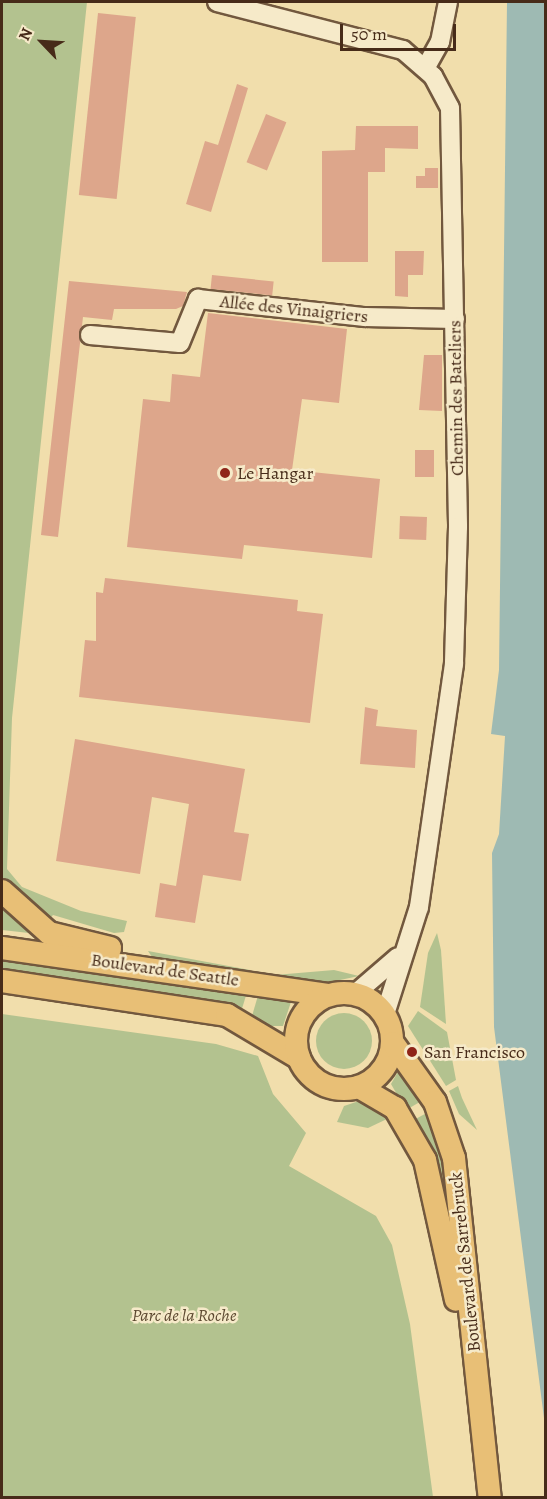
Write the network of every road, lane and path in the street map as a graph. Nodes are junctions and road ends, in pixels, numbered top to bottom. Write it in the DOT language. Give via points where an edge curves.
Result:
graph roads {
  1 [pos="217,2"];
  2 [pos="448,2"];
  3 [pos="426,67"];
  4 [pos="455,320"];
  5 [pos="90,335"];
  6 [pos="2,891"];
  7 [pos="2,948"];
  8 [pos="404,951"];
  9 [pos="145,966"];
  10 [pos="2,981"];
  11 [pos="356,993"];
  12 [pos="328,995"];
  13 [pos="385,1014"];
  14 [pos="393,1043"];
  15 [pos="299,1058"];
  16 [pos="359,1087"];
  17 [pos="481,1497"];
  18 [pos="490,1497"];
  1 -- 3 [label="street, Chemin des Bateliers" via="392,46"];
  2 -- 3 [label="street" via="440,42"];
  3 -- 4 [label="street, Chemin des Bateliers" via="441,85 452,118"];
  4 -- 5 [label="street, Allée des Vinaigriers" via="364,317 198,299 180,343"];
  4 -- 8 [label="street, Chemin des Bateliers" via="454,664 429,853"];
  6 -- 9 [label="main road" via="49,933 129,952"];
  7 -- 9 [label="main road, Boulevard de Seattle"];
  8 -- 11 [label="street"];
  8 -- 13 [label="street, Chemin des Bateliers"];
  9 -- 12 [label="main road, Boulevard de Seattle"];
  10 -- 15 [label="main road, Boulevard de Seattle" via="227,1015"];
  11 -- 12 [label="main road"];
  11 -- 13 [label="main road"];
  12 -- 15 [label="main road" via="313,1004 299,1025"];
  13 -- 14 [label="main road"];
  14 -- 16 [label="main road" via="380,1073"];
  14 -- 18 [label="main road, Boulevard de Sarrebruck" via="435,1102 454,1158"];
  15 -- 16 [label="main road" via="320,1083 339,1089"];
  16 -- 17 [label="main road, Boulevard de Sarrebruck" via="395,1107 432,1180 465,1344"];
}
